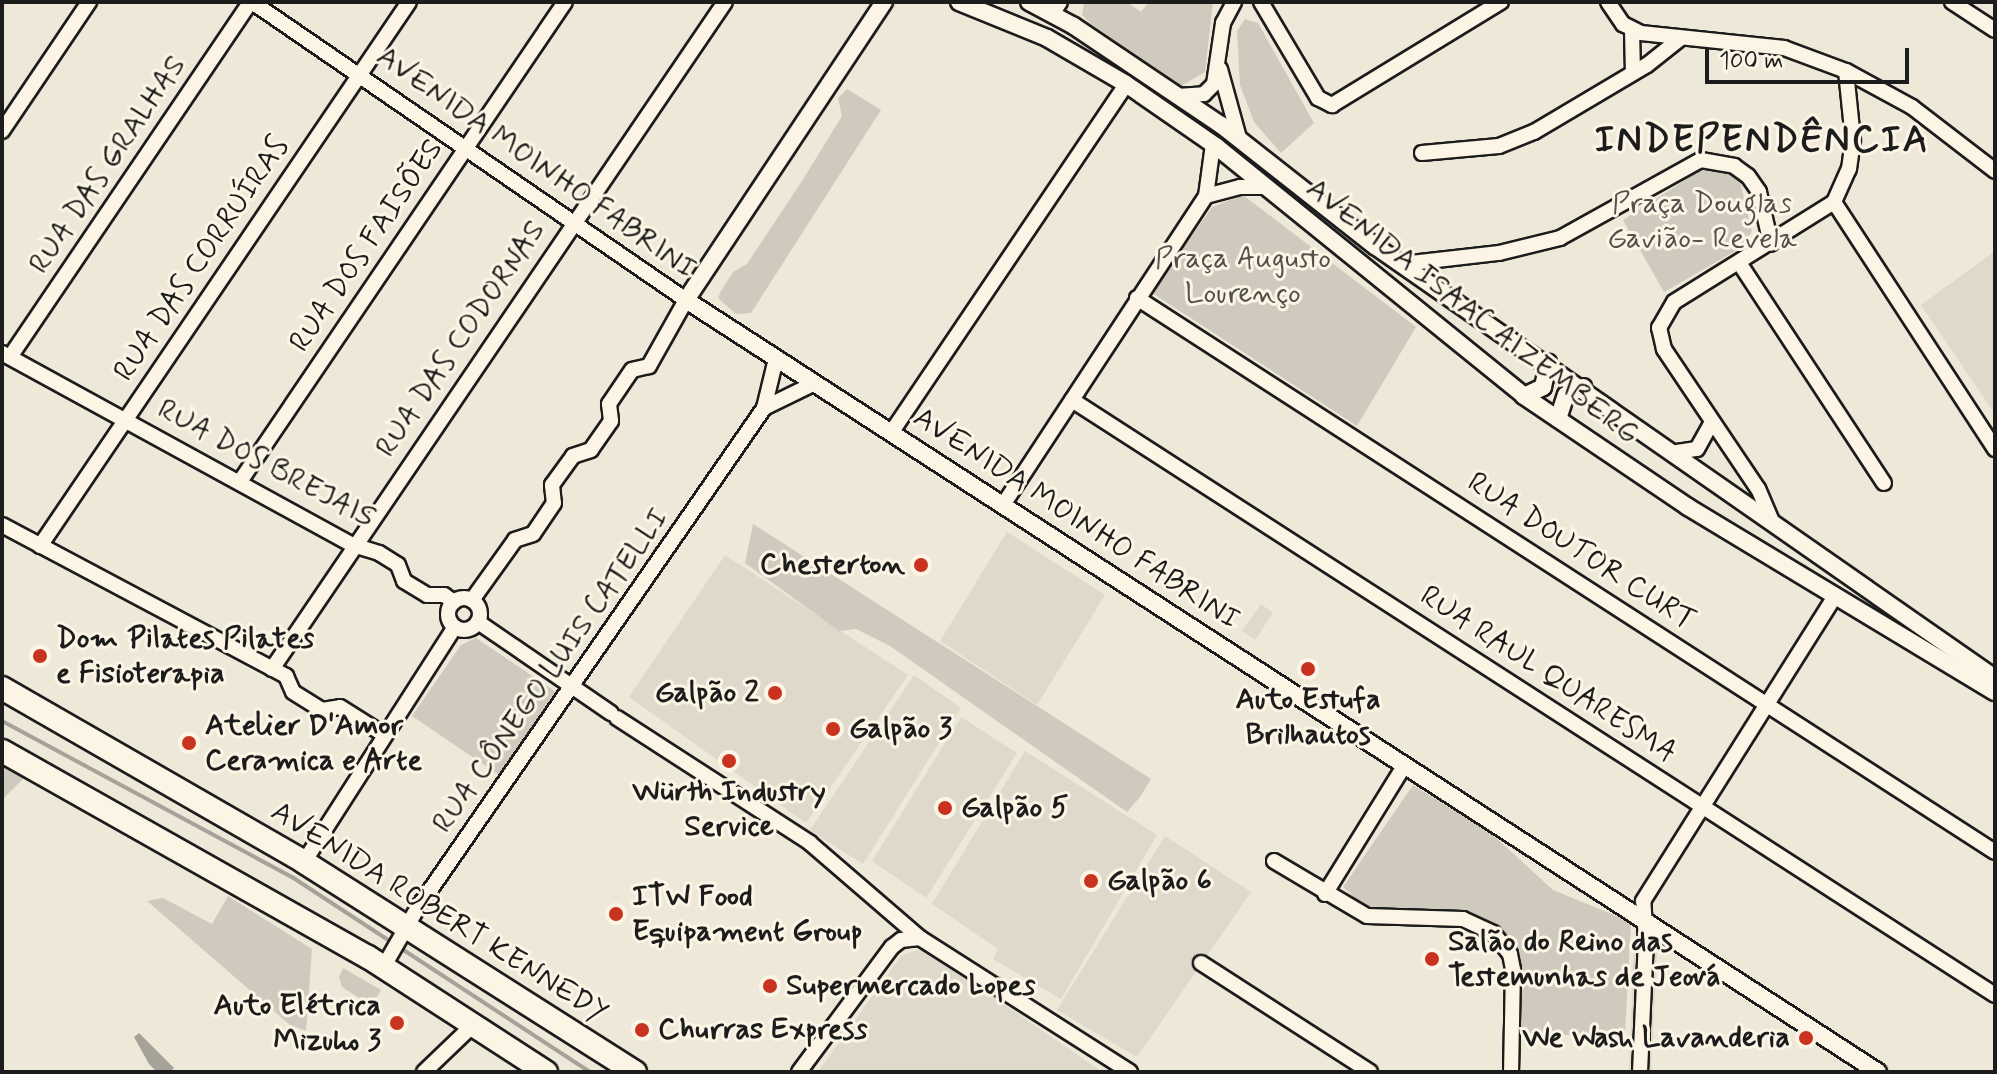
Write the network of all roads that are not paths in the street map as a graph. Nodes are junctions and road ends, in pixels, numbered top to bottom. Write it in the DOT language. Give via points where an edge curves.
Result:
graph roads {
  1 [pos="89,2"];
  2 [pos="251,2"];
  3 [pos="409,2"];
  4 [pos="565,2"];
  5 [pos="725,2"];
  6 [pos="884,2"];
  7 [pos="1029,2"];
  8 [pos="1261,2"];
  9 [pos="1501,2"];
  10 [pos="1608,2"];
  11 [pos="1952,2"];
  12 [pos="968,4"];
  13 [pos="1236,4"];
  14 [pos="1056,8"];
  15 [pos="1632,30"];
  16 [pos="1995,30"];
  17 [pos="1681,38"];
  18 [pos="1220,69"];
  19 [pos="1846,71"];
  20 [pos="360,73"];
  21 [pos="1633,73"];
  22 [pos="1126,84"];
  23 [pos="1177,96"];
  24 [pos="3,125"];
  25 [pos="1239,138"];
  26 [pos="1213,144"];
  27 [pos="466,145"];
  28 [pos="1422,153"];
  29 [pos="1995,171"];
  30 [pos="1265,187"];
  31 [pos="1206,196"];
  32 [pos="1834,202"];
  33 [pos="574,220"];
  34 [pos="1771,244"];
  35 [pos="1402,264"];
  36 [pos="1740,264"];
  37 [pos="1137,298"];
  38 [pos="686,300"];
  39 [pos="6,355"];
  40 [pos="775,363"];
  41 [pos="1548,363"];
  42 [pos="813,384"];
  43 [pos="1583,387"];
  44 [pos="1524,396"];
  45 [pos="1072,400"];
  46 [pos="764,408"];
  47 [pos="125,419"];
  48 [pos="1558,419"];
  49 [pos="1712,422"];
  50 [pos="891,433"];
  51 [pos="1995,449"];
  52 [pos="1677,452"];
  53 [pos="241,480"];
  54 [pos="1884,483"];
  55 [pos="1003,505"];
  56 [pos="1771,519"];
  57 [pos="2,525"];
  58 [pos="353,545"];
  59 [pos="40,546"];
  60 [pos="1835,596"];
  61 [pos="472,600"];
  62 [pos="454,602"];
  63 [pos="478,622"];
  64 [pos="455,627"];
  65 [pos="272,669"];
  66 [pos="1995,678"];
  67 [pos="569,687"];
  68 [pos="2,688"];
  69 [pos="1995,692"];
  70 [pos="1767,703"];
  71 [pos="383,734"];
  72 [pos="2,751"];
  73 [pos="1404,766"];
  74 [pos="1702,808"];
  75 [pos="1995,852"];
  76 [pos="1274,861"];
  77 [pos="304,862"];
  78 [pos="1325,894"];
  79 [pos="1641,918"];
  80 [pos="406,928"];
  81 [pos="920,938"];
  82 [pos="388,961"];
  83 [pos="1201,963"];
  84 [pos="1995,995"];
  85 [pos="473,1025"];
  86 [pos="424,1072"];
  87 [pos="546,1072"];
  88 [pos="635,1072"];
  89 [pos="799,1072"];
  90 [pos="1130,1072"];
  91 [pos="1370,1072"];
  92 [pos="1511,1072"];
  93 [pos="1640,1072"];
  94 [pos="1878,1072"];
  1 -- 24 [label="street"];
  2 -- 20 [label="street, AVENIDA MOINHO FABRINI"];
  2 -- 39 [label="street, RUA DAS GRALHAS"];
  3 -- 20 [label="street, RUA DAS CORRUÍRAS"];
  4 -- 27 [label="street, RUA DOS FAISÕES"];
  5 -- 33 [label="street, RUA DAS CODORNAS"];
  6 -- 38 [label="street"];
  7 -- 14 [label="street, AVENIDA ISAAC AIZEMBERG"];
  8 -- 9 [label="street" via="1327,105 1339,104"];
  10 -- 15 [label="street"];
  11 -- 16 [label="street"];
  12 -- 22 [label="street, AVENIDA ISAAC AIZEMBERG" via="1084,57"];
  13 -- 18 [label="street" via="1223,23"];
  14 -- 23 [label="street, AVENIDA ISAAC AIZEMBERG"];
  15 -- 17 [label="street"];
  15 -- 21 [label="street"];
  17 -- 19 [label="street" via="1784,48"];
  17 -- 21 [label="street"];
  18 -- 23 [label="street" via="1204,94"];
  18 -- 25 [label="street"];
  19 -- 29 [label="street" via="1912,107"];
  19 -- 32 [label="street" via="1853,139 1849,169"];
  20 -- 27 [label="street, AVENIDA MOINHO FABRINI"];
  20 -- 47 [label="street, RUA DAS CORRUÍRAS"];
  21 -- 28 [label="street" via="1517,140"];
  22 -- 26 [label="street, AVENIDA ISAAC AIZEMBERG"];
  22 -- 50 [label="street"];
  23 -- 25 [label="street, AVENIDA ISAAC AIZEMBERG"];
  25 -- 35 [label="street, AVENIDA ISAAC AIZEMBERG"];
  26 -- 30 [label="street, AVENIDA ISAAC AIZEMBERG"];
  26 -- 31 [label="street"];
  27 -- 33 [label="street, AVENIDA MOINHO FABRINI"];
  27 -- 53 [label="street, RUA DOS FAISÕES"];
  30 -- 31 [label="street"];
  30 -- 44 [label="street, AVENIDA ISAAC AIZEMBERG"];
  31 -- 37 [label="street"];
  32 -- 34 [label="street"];
  32 -- 51 [label="street"];
  33 -- 38 [label="street, AVENIDA MOINHO FABRINI"];
  33 -- 58 [label="street, RUA DAS CODORNAS"];
  34 -- 35 [label="street" via="1759,192 1748,176 1734,166 1701,160 1560,238 1499,253"];
  34 -- 36 [label="street"];
  35 -- 41 [label="street, AVENIDA ISAAC AIZEMBERG"];
  36 -- 49 [label="street" via="1674,302 1659,328 1664,349"];
  36 -- 54 [label="street"];
  37 -- 45 [label="street"];
  37 -- 70 [label="street, RUA DOUTOR CURT"];
  38 -- 40 [label="street, AVENIDA MOINHO FABRINI"];
  38 -- 61 [label="street" via="649,366 632,370 609,404 611,421 591,450 573,456 552,485 554,503 533,534 515,540"];
  39 -- 47 [label="street, RUA DOS BREJAIS"];
  40 -- 42 [label="street, AVENIDA MOINHO FABRINI"];
  40 -- 46 [label="street, RUA CÔNEGO LUIS CATELLI"];
  41 -- 43 [label="street, AVENIDA ISAAC AIZEMBERG"];
  41 -- 44 [label="street" via="1543,387"];
  42 -- 46 [label="street, RUA CÔNEGO LUIS CATELLI"];
  42 -- 50 [label="street, AVENIDA MOINHO FABRINI"];
  43 -- 48 [label="street" via="1566,395"];
  43 -- 52 [label="street, AVENIDA ISAAC AIZEMBERG"];
  44 -- 48 [label="street, AVENIDA ISAAC AIZEMBERG"];
  45 -- 55 [label="street"];
  45 -- 74 [label="street, RUA RAUL QUARESMA"];
  46 -- 67 [label="street, RUA CÔNEGO LUIS CATELLI"];
  47 -- 53 [label="street, RUA DOS BREJAIS"];
  47 -- 59 [label="street, RUA DAS CORRUÍRAS"];
  48 -- 60 [label="street, AVENIDA ISAAC AIZEMBERG" via="1653,485"];
  49 -- 52 [label="street" via="1703,444"];
  49 -- 56 [label="street"];
  50 -- 55 [label="street, AVENIDA MOINHO FABRINI"];
  52 -- 56 [label="street, AVENIDA ISAAC AIZEMBERG"];
  53 -- 58 [label="street, RUA DOS BREJAIS"];
  55 -- 73 [label="street, AVENIDA MOINHO FABRINI"];
  56 -- 66 [label="street, AVENIDA ISAAC AIZEMBERG"];
  57 -- 59 [label="street"];
  58 -- 62 [label="street, RUA DOS BREJAIS" via="398,565 404,581 427,595 444,595"];
  58 -- 65 [label="street, RUA DAS CODORNAS"];
  59 -- 65 [label="street"];
  60 -- 69 [label="street, AVENIDA ISAAC AIZEMBERG"];
  60 -- 70 [label="street"];
  61 -- 62 [label="street"];
  61 -- 63 [label="street" via="479,608"];
  62 -- 64 [label="street" via="448,614"];
  63 -- 64 [label="street" via="470,629"];
  63 -- 67 [label="street"];
  64 -- 71 [label="street"];
  65 -- 71 [label="street" via="286,676 293,692 322,710 340,707"];
  67 -- 80 [label="street, RUA CÔNEGO LUIS CATELLI"];
  67 -- 81 [label="street" via="810,843"];
  68 -- 77 [label="main road, AVENIDA ROBERT KENNEDY"];
  70 -- 74 [label="street"];
  70 -- 75 [label="street, RUA DOUTOR CURT"];
  71 -- 77 [label="street"];
  72 -- 82 [label="main road"];
  73 -- 78 [label="street"];
  73 -- 79 [label="street, AVENIDA MOINHO FABRINI"];
  74 -- 79 [label="street" via="1643,901"];
  74 -- 84 [label="street, RUA RAUL QUARESMA"];
  76 -- 78 [label="street"];
  77 -- 80 [label="main road, AVENIDA ROBERT KENNEDY"];
  78 -- 92 [label="street" via="1367,916 1463,919 1493,933 1510,954 1513,970"];
  79 -- 93 [label="street" via="1646,940"];
  79 -- 94 [label="street, AVENIDA MOINHO FABRINI"];
  80 -- 82 [label="street, RUA CÔNEGO LUIS CATELLI"];
  80 -- 88 [label="main road, AVENIDA ROBERT KENNEDY"];
  81 -- 89 [label="street" via="892,947"];
  81 -- 90 [label="street"];
  82 -- 85 [label="main road"];
  83 -- 91 [label="street"];
  85 -- 86 [label="street"];
  85 -- 87 [label="main road"];
}
